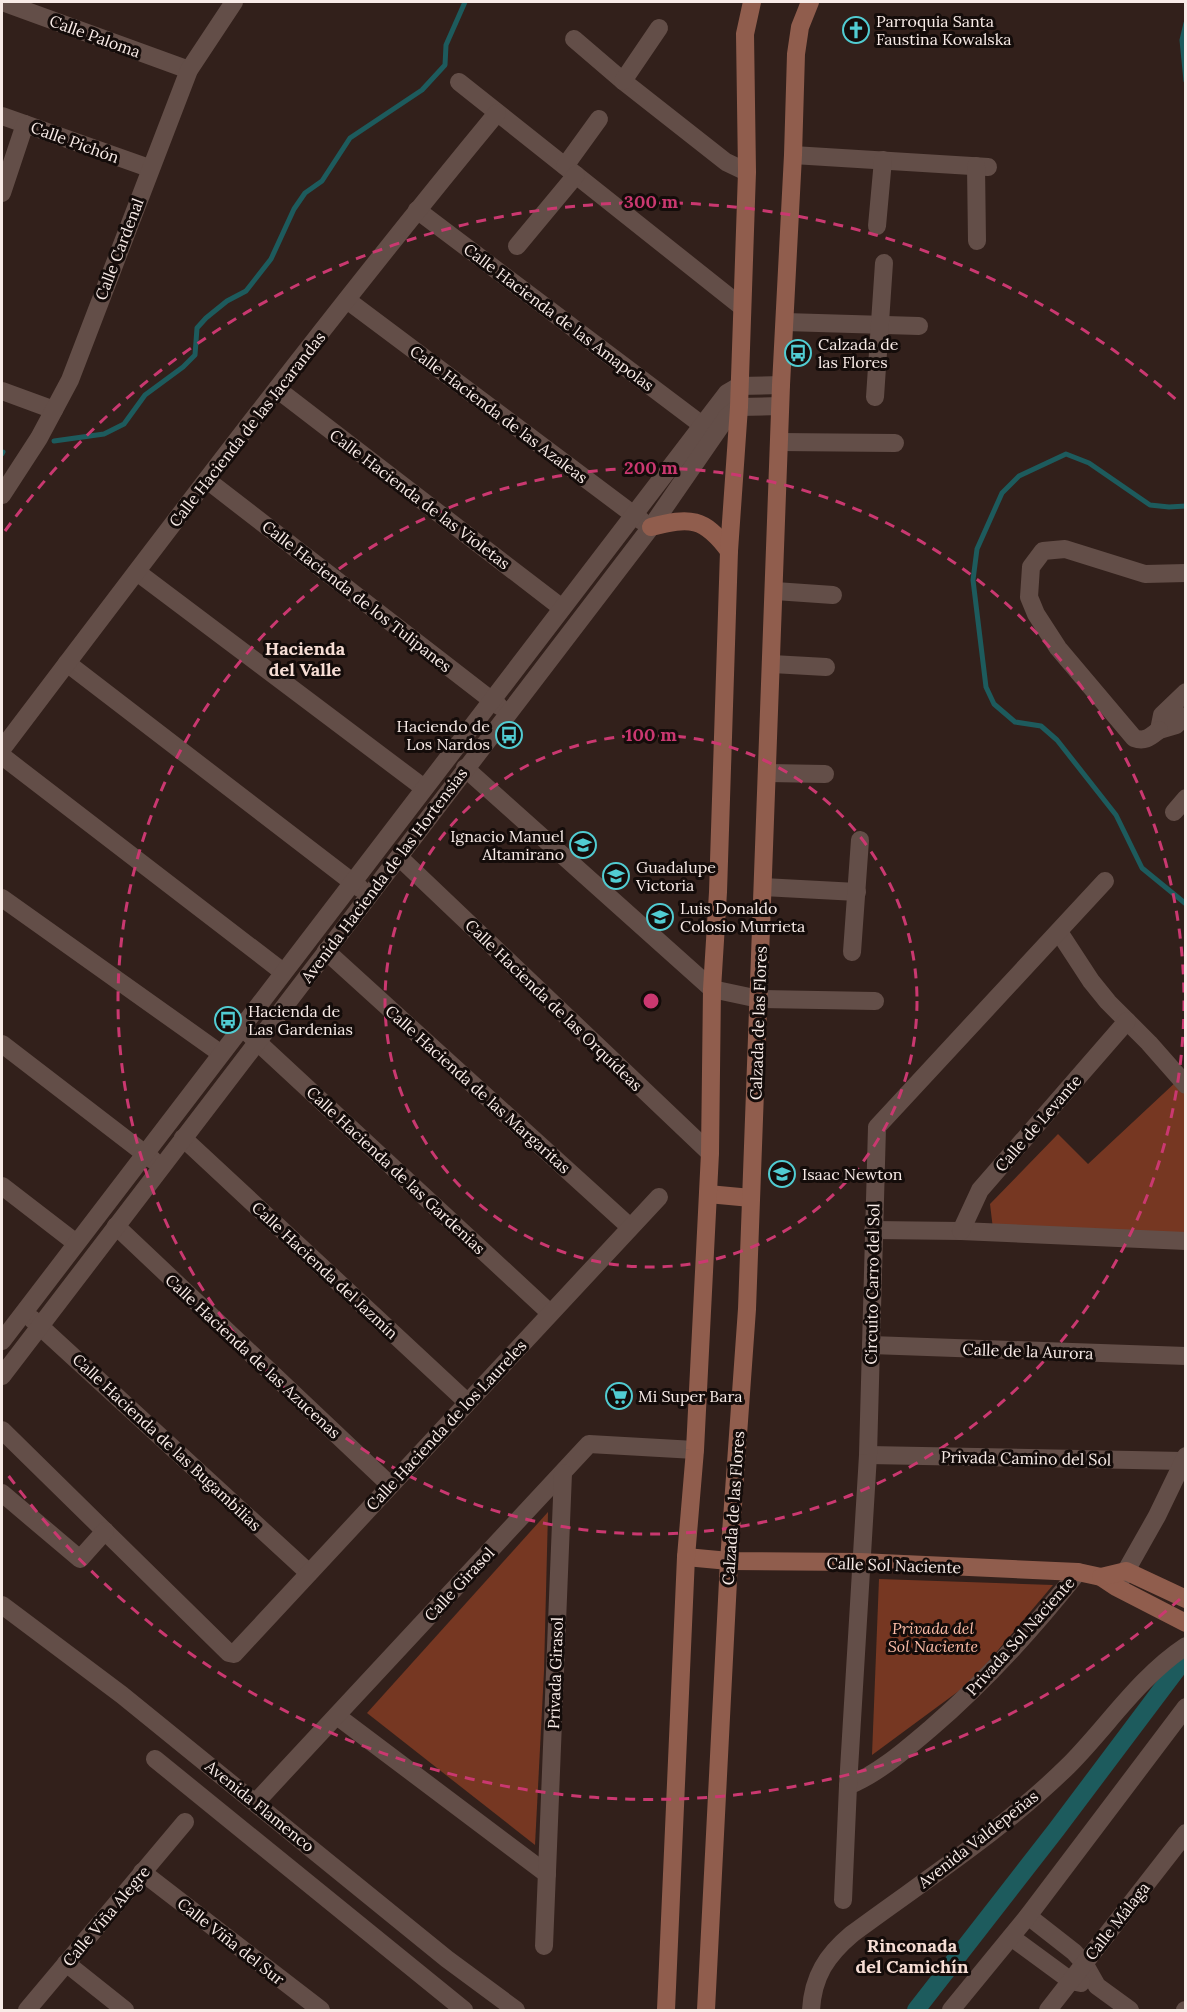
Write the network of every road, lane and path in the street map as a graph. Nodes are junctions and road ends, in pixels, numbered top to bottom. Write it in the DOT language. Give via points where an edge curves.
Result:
graph roads {
  1 [pos="2,2"];
  2 [pos="234,2"];
  3 [pos="752,2"];
  4 [pos="810,2"];
  5 [pos="659,28"];
  6 [pos="574,39"];
  7 [pos="189,70"];
  8 [pos="623,81"];
  9 [pos="459,82"];
  10 [pos="497,113"];
  11 [pos="2,116"];
  12 [pos="598,119"];
  13 [pos="25,124"];
  14 [pos="793,155"];
  15 [pos="883,160"];
  16 [pos="149,168"];
  17 [pos="570,171"];
  18 [pos="747,172"];
  19 [pos="2,193"];
  20 [pos="417,210"];
  21 [pos="877,226"];
  22 [pos="977,241"];
  23 [pos="517,246"];
  24 [pos="884,263"];
  25 [pos="347,300"];
  26 [pos="742,307"];
  27 [pos="784,322"];
  28 [pos="880,324"];
  29 [pos="919,326"];
  30 [pos="781,385"];
  31 [pos="739,386"];
  32 [pos="277,389"];
  33 [pos="2,391"];
  34 [pos="875,397"];
  35 [pos="780,406"];
  36 [pos="739,407"];
  37 [pos="54,410"];
  38 [pos="702,425"];
  39 [pos="779,442"];
  40 [pos="896,443"];
  41 [pos="207,480"];
  42 [pos="2,495"];
  43 [pos="634,514"];
  44 [pos="651,527"];
  45 [pos="729,551"];
  46 [pos="137,572"];
  47 [pos="1185,573"];
  48 [pos="775,591"];
  49 [pos="832,595"];
  50 [pos="562,608"];
  51 [pos="67,663"];
  52 [pos="772,664"];
  53 [pos="826,667"];
  54 [pos="1185,692"];
  55 [pos="492,700"];
  56 [pos="508,712"];
  57 [pos="1185,716"];
  58 [pos="1159,730"];
  59 [pos="2,749"];
  60 [pos="2,756"];
  61 [pos="465,768"];
  62 [pos="768,773"];
  63 [pos="825,774"];
  64 [pos="424,788"];
  65 [pos="860,840"];
  66 [pos="399,857"];
  67 [pos="1105,881"];
  68 [pos="352,882"];
  69 [pos="763,887"];
  70 [pos="857,892"];
  71 [pos="369,895"];
  72 [pos="2,898"];
  73 [pos="1059,932"];
  74 [pos="326,951"];
  75 [pos="852,952"];
  76 [pos="283,972"];
  77 [pos="712,989"];
  78 [pos="759,999"];
  79 [pos="874,1001"];
  80 [pos="1127,1021"];
  81 [pos="241,1027"];
  82 [pos="258,1041"];
  83 [pos="2,1044"];
  84 [pos="220,1053"];
  85 [pos="1185,1085"];
  86 [pos="183,1138"];
  87 [pos="145,1154"];
  88 [pos="710,1154"];
  89 [pos="161,1167"];
  90 [pos="2,1186"];
  91 [pos="708,1194"];
  92 [pos="659,1197"];
  93 [pos="751,1198"];
  94 [pos="116,1226"];
  95 [pos="630,1227"];
  96 [pos="873,1230"];
  97 [pos="961,1231"];
  98 [pos="1185,1241"];
  99 [pos="76,1243"];
  100 [pos="23,1313"];
  101 [pos="550,1313"];
  102 [pos="40,1325"];
  103 [pos="3,1336"];
  104 [pos="871,1345"];
  105 [pos="1185,1356"];
  106 [pos="2,1376"];
  107 [pos="467,1402"];
  108 [pos="2,1430"];
  109 [pos="695,1450"];
  110 [pos="868,1455"];
  111 [pos="1185,1459"];
  112 [pos="563,1473"];
  113 [pos="390,1485"];
  114 [pos="2,1493"];
  115 [pos="105,1531"];
  116 [pos="686,1557"];
  117 [pos="729,1561"];
  118 [pos="860,1562"];
  119 [pos="1126,1571"];
  120 [pos="1078,1572"];
  121 [pos="309,1573"];
  122 [pos="1109,1582"];
  123 [pos="1185,1599"];
  124 [pos="2,1605"];
  125 [pos="1185,1623"];
  126 [pos="1185,1646"];
  127 [pos="1185,1707"];
  128 [pos="336,1716"];
  129 [pos="155,1759"];
  130 [pos="848,1786"];
  131 [pos="256,1802"];
  132 [pos="185,1822"];
  133 [pos="1185,1833"];
  134 [pos="142,1872"];
  135 [pos="547,1874"];
  136 [pos="843,1899"];
  137 [pos="1028,1916"];
  138 [pos="1011,1937"];
  139 [pos="544,1946"];
  140 [pos="447,1959"];
  141 [pos="66,1963"];
  142 [pos="1084,1963"];
  143 [pos="1071,1981"];
  144 [pos="429,1983"];
  145 [pos="1097,1986"];
  146 [pos="27,2010"];
  147 [pos="125,2010"];
  148 [pos="321,2010"];
  149 [pos="464,2010"];
  150 [pos="516,2010"];
  151 [pos="666,2010"];
  152 [pos="706,2010"];
  153 [pos="811,2010"];
  154 [pos="951,2010"];
  155 [pos="1048,2010"];
  156 [pos="1130,2010"];
  1 -- 7 [label="street, Calle Paloma"];
  2 -- 7 [label="street, Calle Cardenal"];
  3 -- 18 [label="street" via="745,33"];
  4 -- 14 [label="street, Calzada de las Flores" via="800,27 796,54"];
  5 -- 8 [label="street"];
  6 -- 8 [label="street"];
  7 -- 16 [label="street, Calle Cardenal"];
  8 -- 18 [label="street" via="726,162"];
  9 -- 10 [label="street"];
  10 -- 17 [label="street"];
  10 -- 20 [label="street, Calle Hacienda de las Jacarandas"];
  11 -- 13 [label="street, Calle Pichón"];
  12 -- 17 [label="street"];
  13 -- 16 [label="street, Calle Pichón"];
  13 -- 19 [label="street"];
  14 -- 15 [label="street"];
  14 -- 27 [label="street, Calzada de las Flores"];
  15 -- 21 [label="street"];
  15 -- 22 [label="street" via="982,166"];
  16 -- 37 [label="street, Calle Cardenal" via="70,380"];
  17 -- 23 [label="street"];
  17 -- 26 [label="street"];
  18 -- 26 [label="street"];
  20 -- 25 [label="street, Calle Hacienda de las Jacarandas"];
  20 -- 38 [label="street, Calle Hacienda de las Amapolas"];
  24 -- 28 [label="street"];
  25 -- 32 [label="street, Calle Hacienda de las Jacarandas"];
  25 -- 43 [label="street, Calle Hacienda de las Azaleas"];
  26 -- 31 [label="street"];
  27 -- 28 [label="street"];
  27 -- 30 [label="street, Calzada de las Flores"];
  28 -- 29 [label="street"];
  28 -- 34 [label="street"];
  30 -- 31 [label="street"];
  30 -- 35 [label="street, Calzada de las Flores"];
  31 -- 36 [label="street"];
  31 -- 38 [label="street, Avenida Hacienda de las Hortensias" via="727,393"];
  32 -- 41 [label="street, Calle Hacienda de las Jacarandas"];
  32 -- 50 [label="street, Calle Hacienda de las Violetas"];
  33 -- 37 [label="street"];
  35 -- 36 [label="street"];
  35 -- 39 [label="street, Calzada de las Flores"];
  36 -- 44 [label="street, Avenida Hacienda de las Hortensias" via="727,417"];
  36 -- 45 [label="street"];
  37 -- 42 [label="street, Calle Cardenal"];
  38 -- 43 [label="street, Avenida Hacienda de las Hortensias"];
  39 -- 40 [label="street"];
  39 -- 48 [label="street, Calzada de las Flores"];
  41 -- 46 [label="street, Calle Hacienda de las Jacarandas"];
  41 -- 55 [label="street, Calle Hacienda de los Tulipanes"];
  43 -- 44 [label="street, Calle Hacienda de las Azaleas"];
  43 -- 50 [label="street, Avenida Hacienda de las Hortensias"];
  44 -- 45 [label="street" via="693,522 712,531"];
  44 -- 56 [label="street, Avenida Hacienda de las Hortensias"];
  45 -- 77 [label="street"];
  46 -- 51 [label="street, Calle Hacienda de las Jacarandas"];
  46 -- 64 [label="street"];
  47 -- 58 [label="street" via="1145,574 1065,549 1043,551 1031,567 1029,597 1058,648 1134,738 1147,739"];
  48 -- 49 [label="street"];
  48 -- 52 [label="street, Calzada de las Flores"];
  50 -- 55 [label="street, Avenida Hacienda de las Hortensias"];
  51 -- 59 [label="street, Calle Hacienda de las Jacarandas"];
  51 -- 68 [label="street"];
  52 -- 53 [label="street"];
  52 -- 62 [label="street, Calzada de las Flores"];
  54 -- 58 [label="street" via="1162,715"];
  55 -- 56 [label="street, Calle Hacienda de los Tulipanes"];
  55 -- 64 [label="street, Avenida Hacienda de las Hortensias"];
  56 -- 61 [label="street, Avenida Hacienda de las Hortensias"];
  57 -- 58 [label="street" via="1176,725"];
  60 -- 76 [label="street"];
  61 -- 66 [label="street, Avenida Hacienda de las Hortensias"];
  61 -- 77 [label="street"];
  62 -- 63 [label="street"];
  62 -- 69 [label="street, Calzada de las Flores"];
  64 -- 68 [label="street, Avenida Hacienda de las Hortensias"];
  65 -- 70 [label="street"];
  66 -- 71 [label="street, Avenida Hacienda de las Hortensias"];
  66 -- 88 [label="street, Calle Hacienda de las Orquídeas"];
  67 -- 73 [label="street, Circuito Carro del Sol"];
  68 -- 71 [label="street"];
  68 -- 76 [label="street, Avenida Hacienda de las Hortensias"];
  69 -- 70 [label="street"];
  69 -- 78 [label="street, Calzada de las Flores"];
  70 -- 75 [label="street"];
  71 -- 74 [label="street, Avenida Hacienda de las Hortensias"];
  72 -- 84 [label="street"];
  73 -- 80 [label="street" via="1091,981"];
  73 -- 96 [label="street, Circuito Carro del Sol" via="878,1127"];
  74 -- 82 [label="street, Avenida Hacienda de las Hortensias"];
  74 -- 95 [label="street, Calle Hacienda de las Margaritas"];
  76 -- 81 [label="street, Avenida Hacienda de las Hortensias"];
  77 -- 78 [label="street"];
  77 -- 88 [label="street"];
  78 -- 79 [label="street"];
  78 -- 93 [label="street, Calzada de las Flores"];
  80 -- 85 [label="street"];
  80 -- 97 [label="street, Calle de Levante" via="980,1190"];
  81 -- 82 [label="street, Calle Hacienda de las Gardenias"];
  81 -- 84 [label="street, Avenida Hacienda de las Hortensias"];
  82 -- 86 [label="street, Avenida Hacienda de las Hortensias"];
  82 -- 101 [label="street, Calle Hacienda de las Gardenias"];
  83 -- 87 [label="street"];
  84 -- 87 [label="street, Avenida Hacienda de las Hortensias"];
  86 -- 89 [label="street, Avenida Hacienda de las Hortensias"];
  86 -- 107 [label="street, Calle Hacienda del Jazmín"];
  87 -- 89 [label="street"];
  87 -- 99 [label="street, Avenida Hacienda de las Hortensias"];
  88 -- 91 [label="street"];
  89 -- 94 [label="street, Avenida Hacienda de las Hortensias"];
  90 -- 99 [label="street"];
  91 -- 93 [label="street"];
  91 -- 109 [label="street"];
  92 -- 95 [label="street, Calle Hacienda de los Laureles"];
  93 -- 117 [label="street, Calzada de las Flores"];
  94 -- 102 [label="street, Avenida Hacienda de las Hortensias"];
  94 -- 113 [label="street, Calle Hacienda de las Azucenas"];
  95 -- 101 [label="street, Calle Hacienda de los Laureles"];
  96 -- 97 [label="street"];
  96 -- 104 [label="street, Circuito Carro del Sol"];
  97 -- 98 [label="street"];
  99 -- 100 [label="street, Avenida Hacienda de las Hortensias"];
  100 -- 102 [label="street, Calle Hacienda de las Bugambilias"];
  100 -- 103 [label="street, Avenida Hacienda de las Hortensias"];
  101 -- 107 [label="street, Calle Hacienda de los Laureles"];
  102 -- 106 [label="street, Avenida Hacienda de las Hortensias"];
  102 -- 121 [label="street, Calle Hacienda de las Bugambilias"];
  104 -- 105 [label="street, Calle de la Aurora"];
  104 -- 110 [label="street, Circuito Carro del Sol"];
  107 -- 113 [label="street, Calle Hacienda de los Laureles"];
  108 -- 115 [label="street"];
  109 -- 112 [label="street, Calle Girasol" via="589,1444"];
  109 -- 116 [label="street"];
  110 -- 111 [label="street, Privada Camino del Sol"];
  110 -- 118 [label="street, Circuito Carro del Sol"];
  111 -- 119 [label="street"];
  112 -- 128 [label="street, Calle Girasol"];
  112 -- 135 [label="street, Privada Girasol"];
  113 -- 121 [label="street, Calle Hacienda de los Laureles"];
  114 -- 115 [label="street" via="80,1558"];
  115 -- 121 [label="street, Calle Hacienda de los Laureles" via="229,1653 234,1654"];
  116 -- 117 [label="street, Calle Sol Naciente"];
  116 -- 151 [label="street"];
  117 -- 118 [label="street, Calle Sol Naciente"];
  117 -- 152 [label="street, Calzada de las Flores"];
  118 -- 120 [label="street, Calle Sol Naciente"];
  118 -- 130 [label="street"];
  119 -- 122 [label="street"];
  119 -- 123 [label="street"];
  120 -- 122 [label="street, Calle Sol Naciente"];
  120 -- 130 [label="street, Privada Sol Naciente" via="997,1667 956,1707 879,1770"];
  122 -- 125 [label="street, Calle Sol Naciente"];
  124 -- 131 [label="street, Avenida Flamenco"];
  126 -- 153 [label="street, Avenida Valdepeñas" via="1160,1665 1068,1766 1016,1813 835,1948 817,1979"];
  127 -- 137 [label="street"];
  128 -- 131 [label="street, Calle Girasol"];
  128 -- 135 [label="street"];
  129 -- 144 [label="street, Avenida Flamenco"];
  130 -- 136 [label="street"];
  131 -- 140 [label="street, Avenida Flamenco"];
  132 -- 134 [label="street, Calle Viña Alegre"];
  133 -- 142 [label="street, Calle Málaga"];
  134 -- 141 [label="street, Calle Viña Alegre"];
  134 -- 148 [label="street, Calle Viña del Sur"];
  135 -- 139 [label="street, Privada Girasol"];
  137 -- 138 [label="street"];
  137 -- 142 [label="street"];
  138 -- 143 [label="street"];
  138 -- 154 [label="street"];
  140 -- 144 [label="street"];
  140 -- 150 [label="street, Avenida Flamenco"];
  141 -- 146 [label="street, Calle Viña Alegre"];
  141 -- 147 [label="street"];
  142 -- 143 [label="street, Calle Málaga"];
  142 -- 145 [label="street"];
  143 -- 145 [label="street"];
  143 -- 155 [label="street, Calle Málaga"];
  144 -- 149 [label="street, Avenida Flamenco"];
  145 -- 156 [label="street"];
}
